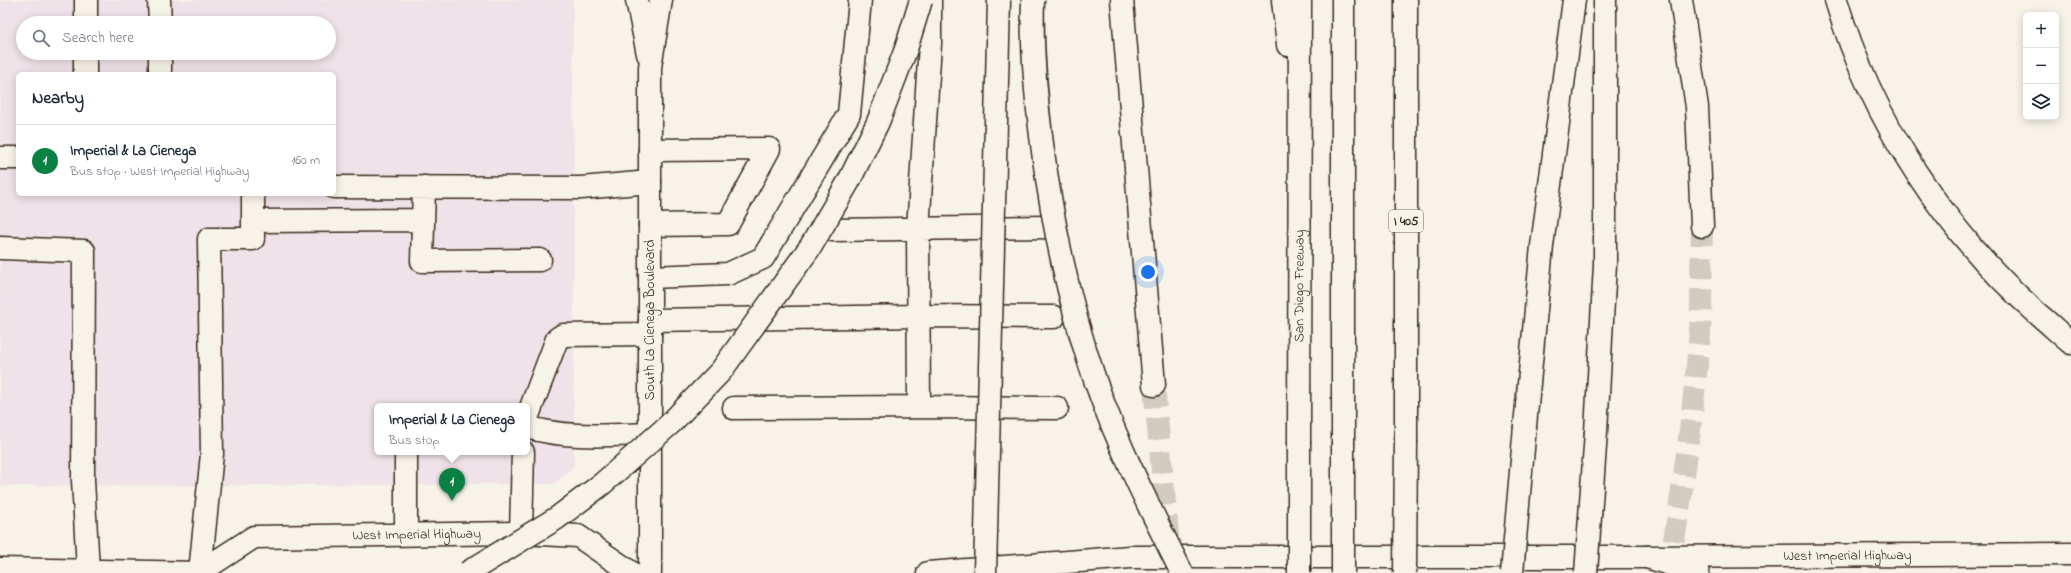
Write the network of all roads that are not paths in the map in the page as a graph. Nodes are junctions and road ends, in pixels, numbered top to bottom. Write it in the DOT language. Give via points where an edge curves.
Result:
graph roads {
  1 [pos="86,0"];
  2 [pos="160,0"];
  3 [pos="637,0"];
  4 [pos="661,0"];
  5 [pos="860,0"];
  6 [pos="921,0"];
  7 [pos="930,0"];
  8 [pos="999,0"];
  9 [pos="1033,0"];
  10 [pos="1122,0"];
  11 [pos="1283,0"];
  12 [pos="1300,0"];
  13 [pos="1342,0"];
  14 [pos="1406,0"];
  15 [pos="1574,0"];
  16 [pos="1605,0"];
  17 [pos="1681,0"];
  18 [pos="1836,0"];
  19 [pos="86,16"];
  20 [pos="160,16"];
  21 [pos="85,60"];
  22 [pos="160,60"];
  23 [pos="650,67"];
  24 [pos="85,72"];
  25 [pos="160,72"];
  26 [pos="650,150"];
  27 [pos="1300,152"];
  28 [pos="0,158"];
  29 [pos="16,158"];
  30 [pos="650,182"];
  31 [pos="336,187"];
  32 [pos="424,187"];
  33 [pos="253,196"];
  34 [pos="423,220"];
  35 [pos="254,222"];
  36 [pos="650,225"];
  37 [pos="1702,226"];
  38 [pos="1048,227"];
  39 [pos="918,229"];
  40 [pos="832,230"];
  41 [pos="0,248"];
  42 [pos="540,260"];
  43 [pos="650,277"];
  44 [pos="918,316"];
  45 [pos="1054,317"];
  46 [pos="650,327"];
  47 [pos="2071,343"];
  48 [pos="1154,385"];
  49 [pos="919,407"];
  50 [pos="734,408"];
  51 [pos="1057,408"];
  52 [pos="530,410"];
  53 [pos="530,428"];
  54 [pos="650,434"];
  55 [pos="406,455"];
  56 [pos="523,455"];
  57 [pos="521,533"];
  58 [pos="406,534"];
  59 [pos="2071,554"];
  60 [pos="1647,557"];
  61 [pos="0,569"];
  62 [pos="88,570"];
  63 [pos="201,573"];
  64 [pos="467,573"];
  65 [pos="632,573"];
  66 [pos="650,573"];
  67 [pos="928,573"];
  68 [pos="985,573"];
  69 [pos="1182,573"];
  70 [pos="1299,573"];
  71 [pos="1343,573"];
  72 [pos="1405,573"];
  73 [pos="1512,573"];
  74 [pos="1586,573"];
  75 [pos="1698,573"];
  1 -- 19 [label="main road"];
  2 -- 20 [label="main road"];
  3 -- 23 [label="main road, South La Cienega Boulevard"];
  4 -- 23 [label="main road, South La Cienega Boulevard"];
  5 -- 43 [label="main road" via="849,114 763,258 728,274"];
  6 -- 64 [label="main road, bridge" via="906,49 878,122 849,181 811,246 721,371 670,424 602,484 557,518"];
  7 -- 39 [label="main road" via="930,44"];
  8 -- 68 [label="main road, bridge"];
  9 -- 69 [label="main road, bridge" via="1035,85 1041,138 1050,201 1075,312 1096,383 1144,498"];
  10 -- 48 [label="main road"];
  11 -- 27 [label="main road"];
  12 -- 27 [label="main road, San Diego Freeway"];
  13 -- 71 [label="main road, bridge"];
  14 -- 72 [label="main road, I 405, bridge"];
  15 -- 73 [label="main road, bridge" via="1542,246"];
  16 -- 74 [label="main road, bridge" via="1605,264"];
  17 -- 37 [label="main road" via="1697,107"];
  18 -- 47 [label="main road" via="1857,58 1877,102 1925,186 1958,231 1987,264"];
  21 -- 24 [label="main road"];
  22 -- 25 [label="main road"];
  23 -- 26 [label="main road, South La Cienega Boulevard"];
  26 -- 30 [label="main road, South La Cienega Boulevard"];
  26 -- 36 [label="main road" via="769,149 728,224"];
  27 -- 70 [label="main road, San Diego Freeway, bridge"];
  28 -- 29 [label="main road"];
  30 -- 32 [label="main road" via="581,188"];
  30 -- 36 [label="main road, South La Cienega Boulevard"];
  31 -- 32 [label="main road"];
  32 -- 34 [label="main road"];
  33 -- 35 [label="main road"];
  34 -- 35 [label="main road"];
  34 -- 42 [label="main road" via="422,261"];
  35 -- 63 [label="main road" via="253,238 209,238 212,454"];
  36 -- 43 [label="main road, South La Cienega Boulevard"];
  38 -- 39 [label="main road"];
  39 -- 40 [label="main road"];
  39 -- 44 [label="main road"];
  41 -- 62 [label="main road" via="84,251 83,480"];
  43 -- 46 [label="main road, South La Cienega Boulevard"];
  44 -- 45 [label="main road"];
  44 -- 46 [label="main road"];
  44 -- 49 [label="main road"];
  46 -- 52 [label="main road" via="563,335 557,339"];
  46 -- 54 [label="main road, South La Cienega Boulevard"];
  49 -- 50 [label="main road"];
  49 -- 51 [label="main road"];
  53 -- 54 [label="main road" via="572,436"];
  54 -- 66 [label="main road, South La Cienega Boulevard"];
  55 -- 58 [label="main road"];
  56 -- 57 [label="main road"];
  57 -- 58 [label="main road, West Imperial Highway"];
  57 -- 65 [label="main road, West Imperial Highway" via="578,536"];
  58 -- 63 [label="main road, West Imperial Highway" via="254,538"];
  59 -- 60 [label="main road, West Imperial Highway"];
  60 -- 67 [label="main road, West Imperial Highway" via="1130,557"];
  60 -- 75 [label="main road"];
  61 -- 62 [label="main road"];
  62 -- 63 [label="main road"];
}
